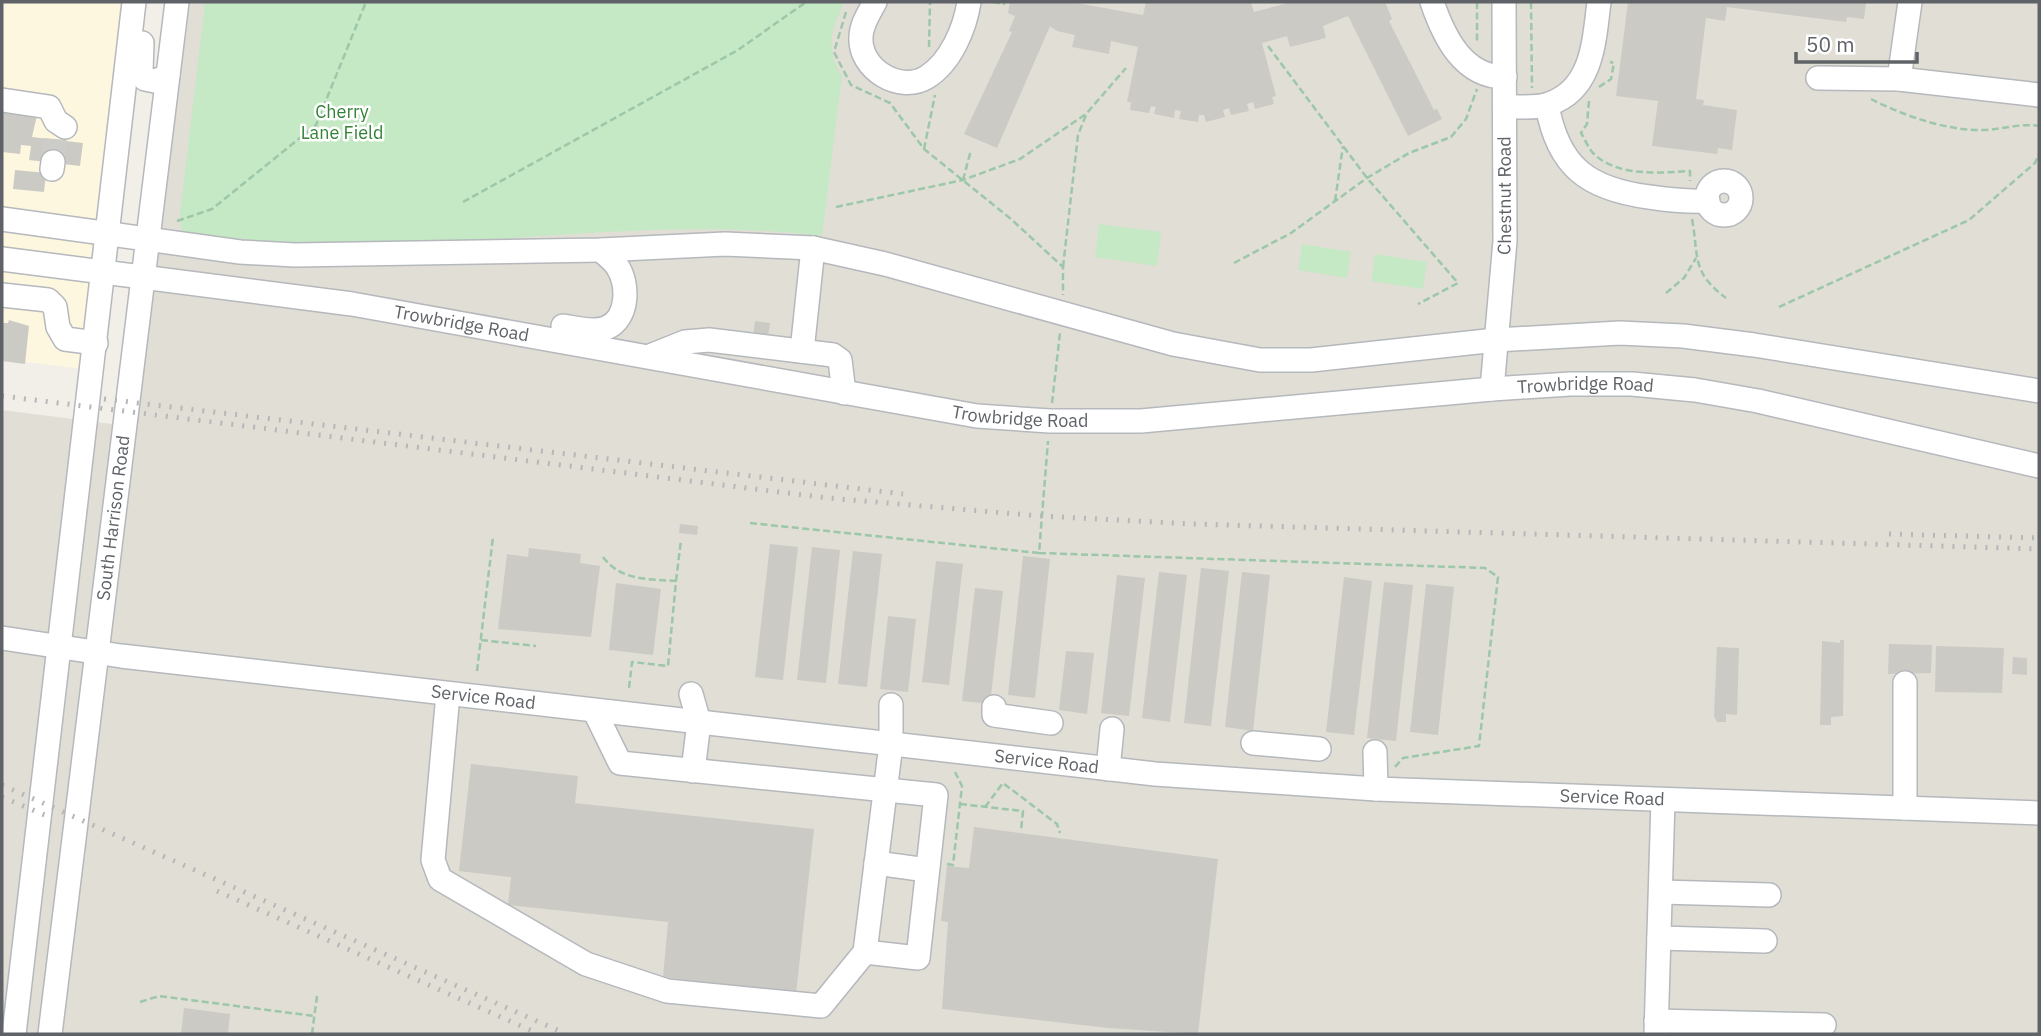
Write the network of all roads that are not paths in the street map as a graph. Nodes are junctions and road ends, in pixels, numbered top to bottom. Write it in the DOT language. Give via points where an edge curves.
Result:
graph roads {
  1 [pos="134,2"];
  2 [pos="148,2"];
  3 [pos="162,2"];
  4 [pos="177,2"];
  5 [pos="875,2"];
  6 [pos="969,2"];
  7 [pos="1432,2"];
  8 [pos="1504,2"];
  9 [pos="1599,2"];
  10 [pos="1910,2"];
  11 [pos="169,66"];
  12 [pos="1505,77"];
  13 [pos="1818,78"];
  14 [pos="1899,79"];
  15 [pos="1546,95"];
  16 [pos="2039,95"];
  17 [pos="2,100"];
  18 [pos="1505,107"];
  19 [pos="65,127"];
  20 [pos="1698,202"];
  21 [pos="2,219"];
  22 [pos="109,234"];
  23 [pos="149,239"];
  24 [pos="813,248"];
  25 [pos="601,250"];
  26 [pos="2,259"];
  27 [pos="104,272"];
  28 [pos="144,278"];
  29 [pos="2,295"];
  30 [pos="352,304"];
  31 [pos="1496,341"];
  32 [pos="96,343"];
  33 [pos="802,351"];
  34 [pos="650,356"];
  35 [pos="1492,389"];
  36 [pos="2039,391"];
  37 [pos="844,393"];
  38 [pos="2039,466"];
  39 [pos="2,638"];
  40 [pos="60,645"];
  41 [pos="97,653"];
  42 [pos="1905,683"];
  43 [pos="448,694"];
  44 [pos="691,694"];
  45 [pos="891,705"];
  46 [pos="995,707"];
  47 [pos="595,712"];
  48 [pos="699,722"];
  49 [pos="1051,723"];
  50 [pos="1112,729"];
  51 [pos="1253,743"];
  52 [pos="891,744"];
  53 [pos="1319,749"];
  54 [pos="1375,752"];
  55 [pos="1108,769"];
  56 [pos="692,771"];
  57 [pos="1376,789"];
  58 [pos="884,792"];
  59 [pos="1663,800"];
  60 [pos="1905,808"];
  61 [pos="2039,813"];
  62 [pos="876,863"];
  63 [pos="928,870"];
  64 [pos="1661,892"];
  65 [pos="1769,895"];
  66 [pos="1659,938"];
  67 [pos="1765,941"];
  68 [pos="865,952"];
  69 [pos="1825,1025"];
  70 [pos="1656,1028"];
  71 [pos="14,1034"];
  72 [pos="50,1034"];
  1 -- 22 [label="street"];
  2 -- 11 [label="street" via="141,71 145,79 155,81"];
  3 -- 11 [label="street"];
  4 -- 11 [label="street, South Harrison Road"];
  5 -- 6 [label="street" via="860,36 865,56 883,76 897,82 930,75 941,64 955,44"];
  7 -- 12 [label="street" via="1454,47 1477,73"];
  8 -- 12 [label="street, Chestnut Road"];
  9 -- 15 [label="street" via="1590,60 1577,85"];
  10 -- 14 [label="street"];
  11 -- 23 [label="street, South Harrison Road"];
  12 -- 18 [label="street, Chestnut Road"];
  13 -- 14 [label="street"];
  14 -- 16 [label="street"];
  15 -- 18 [label="street"];
  15 -- 20 [label="street" via="1555,139 1586,177 1621,193"];
  17 -- 19 [label="street" via="50,107 56,121"];
  18 -- 31 [label="street, Chestnut Road" via="1505,241"];
  21 -- 22 [label="street"];
  22 -- 23 [label="street"];
  22 -- 27 [label="street"];
  23 -- 25 [label="street" via="295,255"];
  23 -- 28 [label="street, South Harrison Road"];
  24 -- 25 [label="street" via="725,244"];
  24 -- 31 [label="street" via="1173,344 1260,360 1311,360"];
  24 -- 33 [label="street"];
  25 -- 30 [label="street" via="617,265 625,304 617,321 605,328 588,330 412,300"];
  26 -- 27 [label="street, Trowbridge Road"];
  27 -- 28 [label="street, Trowbridge Road"];
  27 -- 32 [label="street"];
  28 -- 30 [label="street, Trowbridge Road"];
  28 -- 41 [label="street, South Harrison Road"];
  29 -- 32 [label="street" via="48,300 55,307 65,339"];
  30 -- 34 [label="street, Trowbridge Road"];
  31 -- 35 [label="street, Chestnut Road"];
  31 -- 36 [label="street" via="1620,333 1683,336"];
  32 -- 40 [label="street"];
  33 -- 34 [label="street" via="709,341 685,342"];
  33 -- 37 [label="street" via="840,360"];
  34 -- 37 [label="street, Trowbridge Road"];
  35 -- 37 [label="street, Trowbridge Road" via="1141,421 977,416"];
  35 -- 38 [label="street, Trowbridge Road" via="1632,384 1695,390"];
  39 -- 40 [label="street, Service Road"];
  40 -- 41 [label="street, Service Road"];
  40 -- 71 [label="street"];
  41 -- 43 [label="street, Service Road"];
  41 -- 72 [label="street, South Harrison Road"];
  42 -- 60 [label="street"];
  43 -- 47 [label="street, Service Road"];
  43 -- 68 [label="street" via="433,860 440,879 586,964 667,991 821,1006"];
  44 -- 48 [label="street"];
  45 -- 52 [label="street"];
  46 -- 49 [label="street" via="994,715"];
  47 -- 48 [label="street, Service Road"];
  47 -- 56 [label="street" via="620,763"];
  48 -- 52 [label="street, Service Road"];
  48 -- 56 [label="street"];
  50 -- 55 [label="street"];
  51 -- 53 [label="street"];
  52 -- 55 [label="street, Service Road"];
  52 -- 58 [label="street"];
  54 -- 57 [label="street"];
  55 -- 57 [label="street, Service Road"];
  56 -- 58 [label="street"];
  57 -- 59 [label="street, Service Road"];
  58 -- 62 [label="street"];
  58 -- 63 [label="street" via="936,795"];
  59 -- 60 [label="street, Service Road"];
  59 -- 64 [label="street"];
  60 -- 61 [label="street, Service Road"];
  62 -- 63 [label="street"];
  62 -- 68 [label="street"];
  63 -- 68 [label="street" via="918,958"];
  64 -- 65 [label="street"];
  64 -- 66 [label="street"];
  66 -- 67 [label="street"];
  66 -- 70 [label="street"];
  69 -- 70 [label="street"];
}
